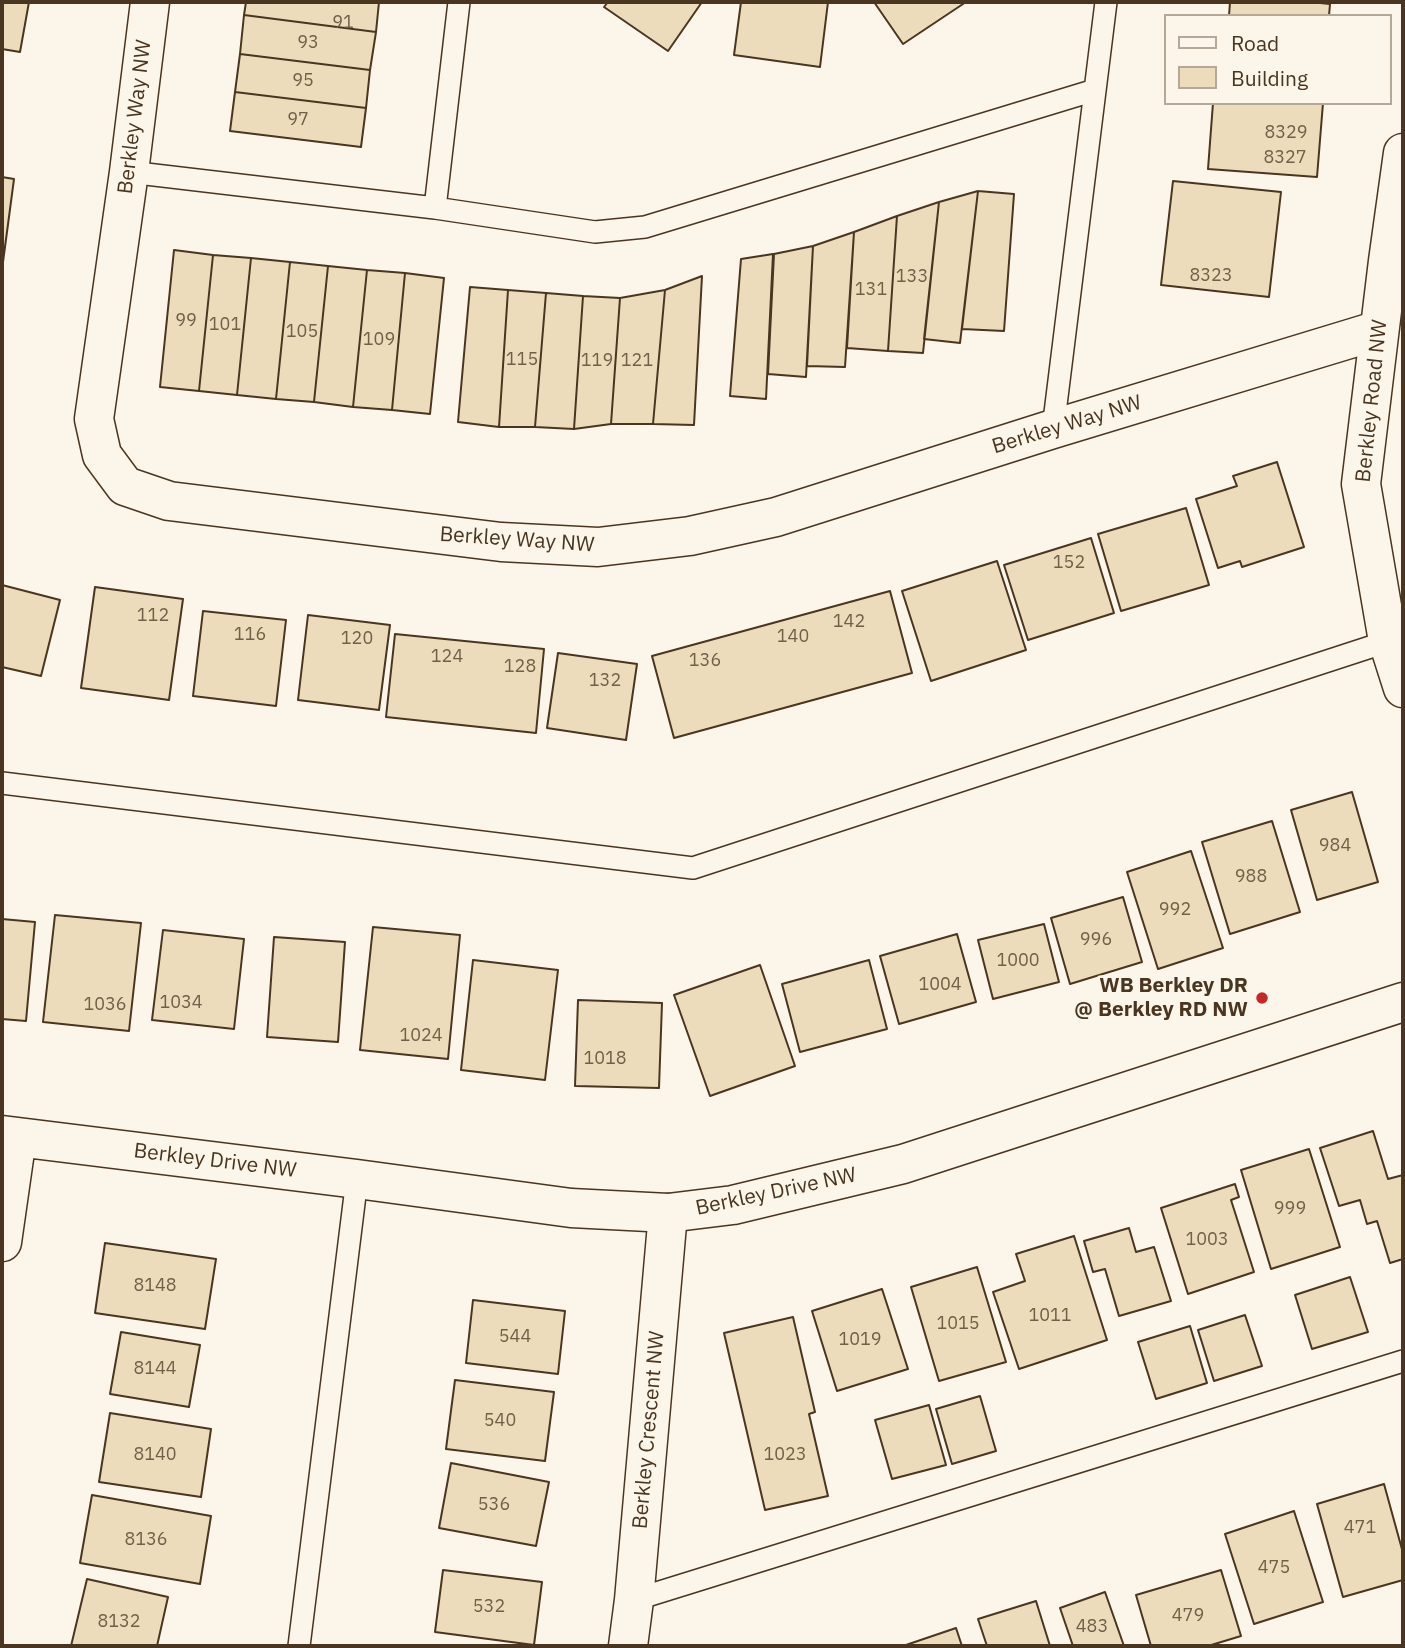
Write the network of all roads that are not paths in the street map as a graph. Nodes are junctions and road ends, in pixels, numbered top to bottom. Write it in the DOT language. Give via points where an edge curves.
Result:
graph roads {
  1 [pos="150,2"];
  2 [pos="459,2"];
  3 [pos="1106,2"];
  4 [pos="1095,90"];
  5 [pos="1403,153"];
  6 [pos="129,172"];
  7 [pos="435,208"];
  8 [pos="1380,330"];
  9 [pos="1053,429"];
  10 [pos="1396,639"];
  11 [pos="1403,688"];
  12 [pos="2,783"];
  13 [pos="1403,1002"];
  14 [pos="9,1136"];
  15 [pos="357,1179"];
  16 [pos="667,1213"];
  17 [pos="2,1242"];
  18 [pos="1403,1361"];
  19 [pos="634,1600"];
  20 [pos="299,1646"];
  21 [pos="628,1646"];
  1 -- 6 [label="street, Berkley Way NW"];
  2 -- 7 [label="lane"];
  3 -- 4 [label="lane"];
  4 -- 7 [label="lane" via="645,227 594,232"];
  4 -- 9 [label="lane"];
  5 -- 8 [label="street, Berkley Road NW"];
  6 -- 7 [label="lane"];
  6 -- 9 [label="street, Berkley Way NW" via="94,419 102,455 125,486 169,502 500,542 598,547 690,536 776,517"];
  8 -- 9 [label="street, Berkley Way NW"];
  8 -- 10 [label="street, Berkley Road NW" via="1361,484"];
  10 -- 11 [label="street, Berkley Road NW"];
  10 -- 12 [label="lane" via="693,868"];
  13 -- 16 [label="street, Berkley Drive NW" via="903,1164 733,1205"];
  14 -- 15 [label="street, Berkley Drive NW"];
  14 -- 17 [label="street"];
  15 -- 16 [label="street, Berkley Drive NW" via="571,1208"];
  15 -- 20 [label="lane"];
  16 -- 19 [label="street, Berkley Crescent NW"];
  18 -- 19 [label="lane"];
  19 -- 21 [label="street, Berkley Crescent NW"];
}
